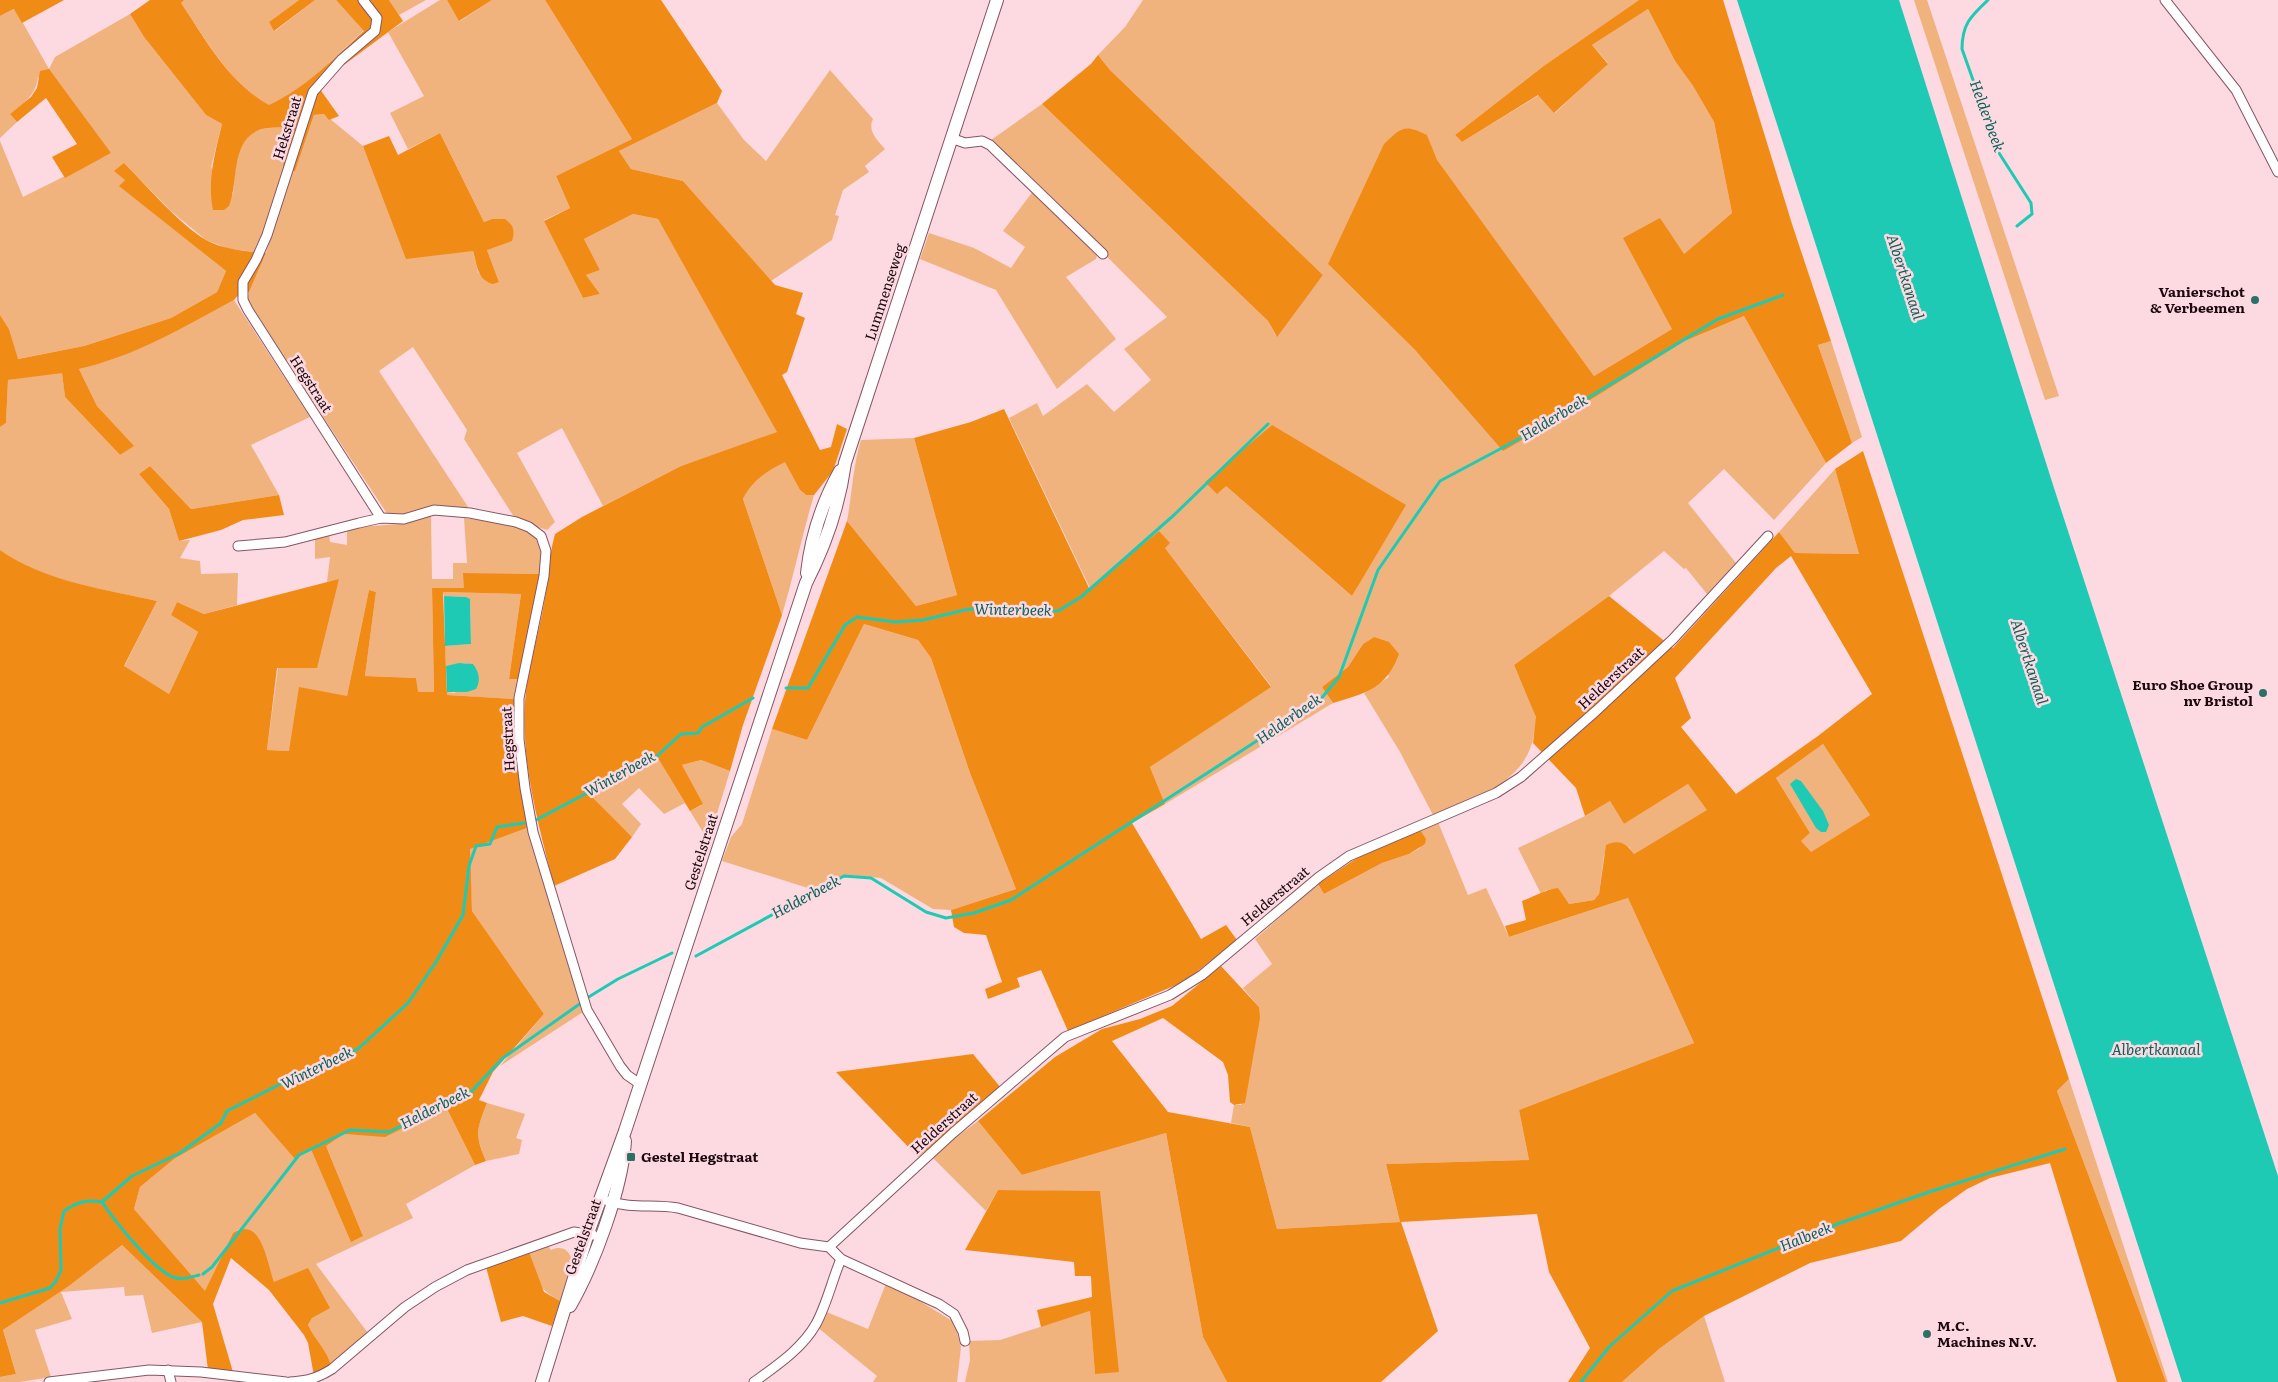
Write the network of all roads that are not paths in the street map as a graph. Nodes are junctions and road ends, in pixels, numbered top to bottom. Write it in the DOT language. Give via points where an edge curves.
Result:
graph roads {
  1 [pos="363,0"];
  2 [pos="997,0"];
  3 [pos="2165,0"];
  4 [pos="951,138"];
  5 [pos="2278,172"];
  6 [pos="1103,254"];
  7 [pos="256,260"];
  8 [pos="846,460"];
  9 [pos="381,518"];
  10 [pos="1768,536"];
  11 [pos="238,546"];
  12 [pos="640,1084"];
  13 [pos="606,1200"];
  14 [pos="594,1235"];
  15 [pos="829,1247"];
  16 [pos="841,1259"];
  17 [pos="965,1341"];
  18 [pos="168,1370"];
  19 [pos="51,1382"];
  20 [pos="171,1382"];
  21 [pos="286,1382"];
  22 [pos="290,1382"];
  23 [pos="542,1382"];
  24 [pos="754,1382"];
  1 -- 7 [label="street, Hekstraat" via="377,18 375,31 341,60 313,92"];
  2 -- 4 [label="main road, Lummenseweg"];
  3 -- 5 [label="street" via="2236,90"];
  4 -- 6 [label="street" via="965,143 982,141 990,145"];
  4 -- 8 [label="main road, Lummenseweg"];
  7 -- 9 [label="street, Hegstraat" via="243,282 245,305"];
  8 -- 12 [label="main road, Gestelstraat" via="825,502 813,537 806,583"];
  9 -- 11 [label="street, Hegstraat" via="285,542"];
  9 -- 12 [label="street, Hegstraat" via="404,519 434,510 470,513 529,527 541,536 545,544 544,576 519,698 519,739 525,788 533,832 588,1010 620,1066"];
  10 -- 15 [label="street, Helderstraat" via="1673,639 1596,712 1521,776 1496,793 1349,856 1194,980 1170,995 1066,1037 953,1132"];
  12 -- 13 [label="main road, Gestelstraat"];
  13 -- 14 [label="main road, Gestelstraat"];
  13 -- 15 [label="street" via="626,1207 678,1208 800,1243"];
  14 -- 22 [label="street" via="574,1232 467,1270 405,1307 332,1369 319,1377"];
  14 -- 23 [label="main road, Gestelstraat"];
  15 -- 16 [label="street"];
  16 -- 17 [label="street" via="939,1304 954,1314"];
  16 -- 24 [label="street" via="810,1333 781,1362"];
  18 -- 19 [label="street"];
  18 -- 20 [label="street"];
  18 -- 21 [label="street"];
}
